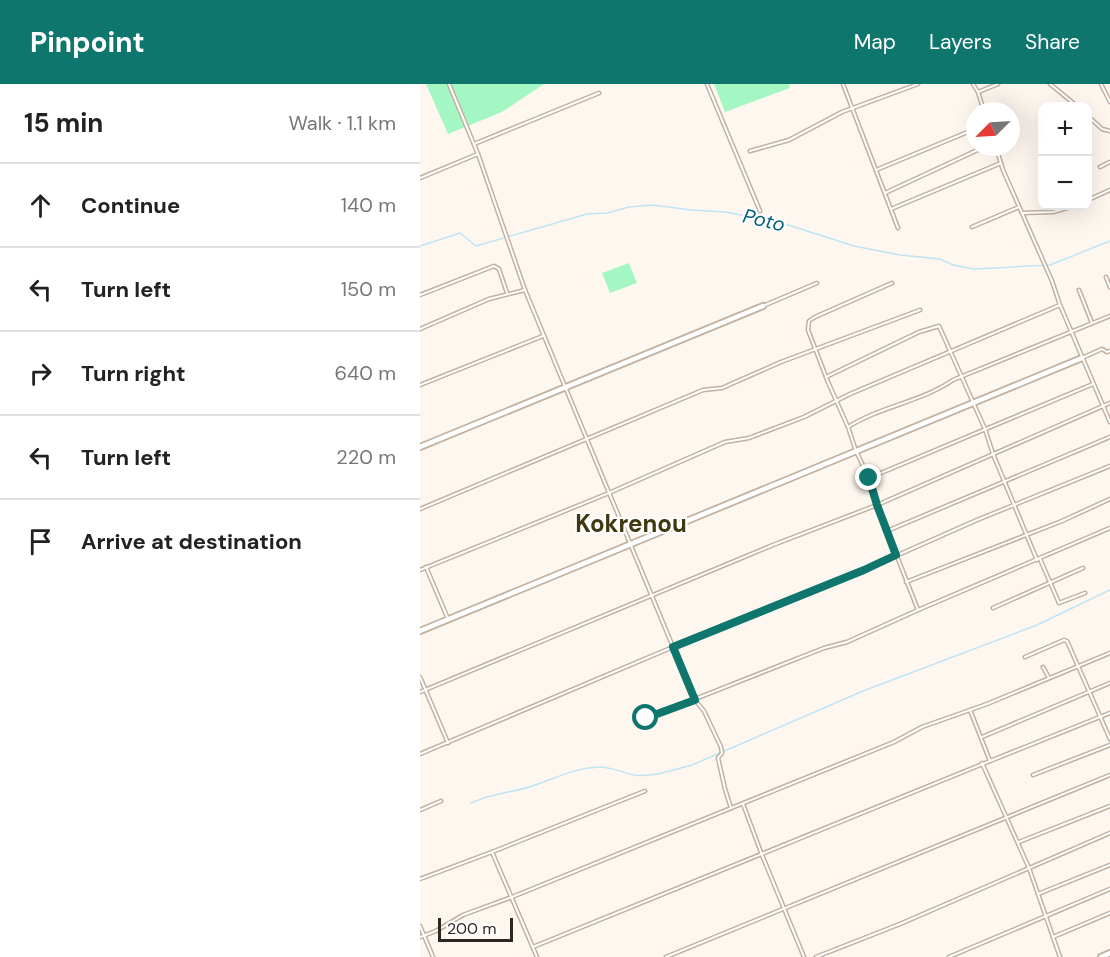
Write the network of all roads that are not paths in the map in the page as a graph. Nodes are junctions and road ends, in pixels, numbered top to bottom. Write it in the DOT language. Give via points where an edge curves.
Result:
graph roads {
  1 [pos="449,84"];
  2 [pos="707,84"];
  3 [pos="843,84"];
  4 [pos="918,84"];
  5 [pos="973,84"];
  6 [pos="998,84"];
  7 [pos="1050,84"];
  8 [pos="1101,84"];
  9 [pos="978,92"];
  10 [pos="599,93"];
  11 [pos="981,102"];
  12 [pos="1072,102"];
  13 [pos="1110,102"];
  14 [pos="853,108"];
  15 [pos="1092,120"];
  16 [pos="1110,131"];
  17 [pos="966,133"];
  18 [pos="474,144"];
  19 [pos="750,151"];
  20 [pos="478,154"];
  21 [pos="966,155"];
  22 [pos="999,156"];
  23 [pos="1110,162"];
  24 [pos="1001,163"];
  25 [pos="1100,167"];
  26 [pos="876,170"];
  27 [pos="420,177"];
  28 [pos="1110,190"];
  29 [pos="885,193"];
  30 [pos="1092,198"];
  31 [pos="1019,207"];
  32 [pos="891,209"];
  33 [pos="1060,210"];
  34 [pos="760,211"];
  35 [pos="1022,213"];
  36 [pos="972,227"];
  37 [pos="898,228"];
  38 [pos="1106,277"];
  39 [pos="818,283"];
  40 [pos="892,283"];
  41 [pos="1110,287"];
  42 [pos="525,290"];
  43 [pos="1079,290"];
  44 [pos="507,294"];
  45 [pos="420,296"];
  46 [pos="1060,305"];
  47 [pos="763,306"];
  48 [pos="920,310"];
  49 [pos="1110,316"];
  50 [pos="1092,323"];
  51 [pos="420,329"];
  52 [pos="1072,332"];
  53 [pos="544,336"];
  54 [pos="817,350"];
  55 [pos="951,350"];
  56 [pos="1110,351"];
  57 [pos="1082,358"];
  58 [pos="826,377"];
  59 [pos="961,377"];
  60 [pos="1093,384"];
  61 [pos="420,385"];
  62 [pos="566,387"];
  63 [pos="837,402"];
  64 [pos="973,404"];
  65 [pos="1110,404"];
  66 [pos="1102,407"];
  67 [pos="1110,422"];
  68 [pos="848,427"];
  69 [pos="985,429"];
  70 [pos="1110,437"];
  71 [pos="587,440"];
  72 [pos="420,447"];
  73 [pos="856,451"];
  74 [pos="993,454"];
  75 [pos="1110,466"];
  76 [pos="869,478"];
  77 [pos="1004,482"];
  78 [pos="609,493"];
  79 [pos="1110,499"];
  80 [pos="877,505"];
  81 [pos="1015,505"];
  82 [pos="420,508"];
  83 [pos="1110,528"];
  84 [pos="887,531"];
  85 [pos="1027,534"];
  86 [pos="630,544"];
  87 [pos="896,555"];
  88 [pos="1039,560"];
  89 [pos="426,567"];
  90 [pos="1083,568"];
  91 [pos="420,570"];
  92 [pos="906,582"];
  93 [pos="1050,583"];
  94 [pos="1085,593"];
  95 [pos="652,597"];
  96 [pos="993,608"];
  97 [pos="918,610"];
  98 [pos="448,619"];
  99 [pos="420,631"];
  100 [pos="673,647"];
  101 [pos="1110,653"];
  102 [pos="1025,657"];
  103 [pos="1078,666"];
  104 [pos="1043,667"];
  105 [pos="420,677"];
  106 [pos="1049,678"];
  107 [pos="1110,683"];
  108 [pos="425,690"];
  109 [pos="420,692"];
  110 [pos="1089,692"];
  111 [pos="695,700"];
  112 [pos="970,710"];
  113 [pos="1110,713"];
  114 [pos="1101,717"];
  115 [pos="646,718"];
  116 [pos="981,737"];
  117 [pos="1110,739"];
  118 [pos="448,743"];
  119 [pos="1110,745"];
  120 [pos="420,754"];
  121 [pos="990,761"];
  122 [pos="982,763"];
  123 [pos="1033,775"];
  124 [pos="1110,775"];
  125 [pos="645,791"];
  126 [pos="441,801"];
  127 [pos="743,803"];
  128 [pos="1110,806"];
  129 [pos="731,808"];
  130 [pos="420,810"];
  131 [pos="1007,817"];
  132 [pos="1110,833"];
  133 [pos="1019,843"];
  134 [pos="492,852"];
  135 [pos="762,855"];
  136 [pos="1110,865"];
  137 [pos="1029,868"];
  138 [pos="420,879"];
  139 [pos="1110,890"];
  140 [pos="1038,894"];
  141 [pos="512,897"];
  142 [pos="785,909"];
  143 [pos="1110,913"];
  144 [pos="1045,916"];
  145 [pos="420,926"];
  146 [pos="422,937"];
  147 [pos="1053,937"];
  148 [pos="533,947"];
  149 [pos="1110,953"];
  150 [pos="433,957"];
  151 [pos="537,957"];
  152 [pos="666,957"];
  153 [pos="804,957"];
  154 [pos="816,957"];
  155 [pos="949,957"];
  156 [pos="1060,957"];
  157 [pos="1101,957"];
  1 -- 18 [label="street"];
  2 -- 34 [label="street"];
  3 -- 14 [label="street"];
  4 -- 14 [label="street"];
  5 -- 9 [label="street"];
  6 -- 9 [label="street"];
  7 -- 12 [label="street"];
  8 -- 13 [label="street"];
  9 -- 11 [label="street"];
  10 -- 18 [label="street"];
  14 -- 19 [label="street" via="789,140"];
  14 -- 26 [label="street"];
  15 -- 16 [label="street"];
  17 -- 26 [label="street"];
  18 -- 20 [label="street"];
  20 -- 27 [label="street"];
  20 -- 42 [label="street"];
  21 -- 29 [label="street"];
  22 -- 24 [label="street"];
  23 -- 25 [label="street"];
  24 -- 31 [label="street"];
  24 -- 32 [label="street"];
  26 -- 29 [label="street"];
  28 -- 30 [label="street"];
  29 -- 32 [label="street"];
  31 -- 35 [label="street"];
  31 -- 36 [label="street"];
  32 -- 37 [label="street"];
  33 -- 35 [label="street"];
  35 -- 46 [label="street"];
  38 -- 41 [label="street"];
  39 -- 47 [label="street"];
  40 -- 54 [label="street" via="812,319 808,330"];
  42 -- 44 [label="street"];
  42 -- 53 [label="street"];
  43 -- 50 [label="street"];
  44 -- 45 [label="street" via="499,269 494,266"];
  44 -- 51 [label="street"];
  46 -- 52 [label="street"];
  46 -- 55 [label="street"];
  47 -- 62 [label="street"];
  48 -- 54 [label="street"];
  49 -- 50 [label="street"];
  50 -- 52 [label="street"];
  52 -- 57 [label="street"];
  52 -- 59 [label="street"];
  53 -- 61 [label="street"];
  53 -- 62 [label="street"];
  54 -- 58 [label="street"];
  54 -- 71 [label="street" via="722,388 703,390"];
  55 -- 58 [label="street" via="939,326"];
  55 -- 59 [label="street"];
  55 -- 63 [label="street"];
  56 -- 57 [label="street" via="1102,349"];
  57 -- 60 [label="street"];
  57 -- 64 [label="street"];
  58 -- 63 [label="street"];
  59 -- 64 [label="street"];
  59 -- 68 [label="street"];
  60 -- 66 [label="street"];
  60 -- 69 [label="street"];
  62 -- 71 [label="street"];
  62 -- 72 [label="street"];
  63 -- 68 [label="street"];
  63 -- 78 [label="street" via="749,438 725,442"];
  64 -- 69 [label="street"];
  64 -- 73 [label="street"];
  65 -- 66 [label="street"];
  66 -- 67 [label="street"];
  66 -- 74 [label="street"];
  68 -- 73 [label="street"];
  69 -- 74 [label="street"];
  69 -- 76 [label="street"];
  70 -- 77 [label="street"];
  71 -- 78 [label="street"];
  71 -- 82 [label="street"];
  73 -- 76 [label="street"];
  73 -- 86 [label="street"];
  74 -- 77 [label="street"];
  74 -- 80 [label="street"];
  75 -- 81 [label="street"];
  76 -- 80 [label="street"];
  77 -- 81 [label="street"];
  77 -- 84 [label="street"];
  78 -- 86 [label="street"];
  78 -- 89 [label="street"];
  79 -- 85 [label="street"];
  80 -- 84 [label="street"];
  80 -- 95 [label="street"];
  81 -- 85 [label="street"];
  81 -- 87 [label="street"];
  83 -- 88 [label="street"];
  84 -- 87 [label="street"];
  85 -- 88 [label="street"];
  85 -- 92 [label="street"];
  86 -- 95 [label="street"];
  86 -- 98 [label="street"];
  87 -- 92 [label="street"];
  87 -- 100 [label="street"];
  88 -- 93 [label="street"];
  88 -- 97 [label="street"];
  89 -- 91 [label="street"];
  89 -- 98 [label="street"];
  90 -- 93 [label="street"];
  92 -- 97 [label="street"];
  93 -- 94 [label="street" via="1059,603"];
  93 -- 96 [label="street"];
  95 -- 100 [label="street"];
  95 -- 108 [label="street"];
  97 -- 111 [label="street" via="847,642"];
  98 -- 99 [label="street"];
  100 -- 111 [label="street"];
  100 -- 118 [label="street"];
  101 -- 103 [label="street"];
  102 -- 103 [label="street" via="1064,640"];
  103 -- 106 [label="street"];
  103 -- 110 [label="street"];
  104 -- 106 [label="street"];
  105 -- 108 [label="street"];
  106 -- 112 [label="street"];
  107 -- 110 [label="street"];
  108 -- 109 [label="street"];
  108 -- 118 [label="street"];
  110 -- 114 [label="street"];
  110 -- 116 [label="street"];
  111 -- 115 [label="street"];
  111 -- 129 [label="street" via="723,753 718,758 719,766"];
  112 -- 116 [label="street"];
  112 -- 127 [label="street"];
  113 -- 114 [label="street"];
  114 -- 117 [label="street"];
  114 -- 121 [label="street"];
  116 -- 121 [label="street"];
  118 -- 120 [label="street"];
  119 -- 123 [label="street"];
  121 -- 122 [label="street"];
  122 -- 131 [label="street"];
  122 -- 135 [label="street"];
  124 -- 131 [label="street"];
  125 -- 134 [label="street"];
  126 -- 130 [label="street"];
  127 -- 129 [label="street"];
  127 -- 135 [label="street"];
  128 -- 133 [label="street"];
  129 -- 141 [label="street"];
  131 -- 133 [label="street"];
  131 -- 142 [label="street"];
  132 -- 137 [label="street"];
  133 -- 137 [label="street"];
  134 -- 138 [label="street"];
  134 -- 141 [label="street"];
  135 -- 142 [label="street"];
  135 -- 148 [label="street"];
  136 -- 140 [label="street"];
  137 -- 140 [label="street"];
  137 -- 154 [label="street"];
  139 -- 144 [label="street"];
  140 -- 144 [label="street"];
  141 -- 146 [label="street" via="463,915"];
  141 -- 148 [label="street"];
  142 -- 152 [label="street"];
  142 -- 153 [label="street"];
  143 -- 147 [label="street"];
  144 -- 147 [label="street"];
  144 -- 155 [label="street"];
  145 -- 146 [label="street"];
  146 -- 150 [label="street"];
  147 -- 156 [label="street"];
  148 -- 151 [label="street"];
  149 -- 157 [label="street"];
}
